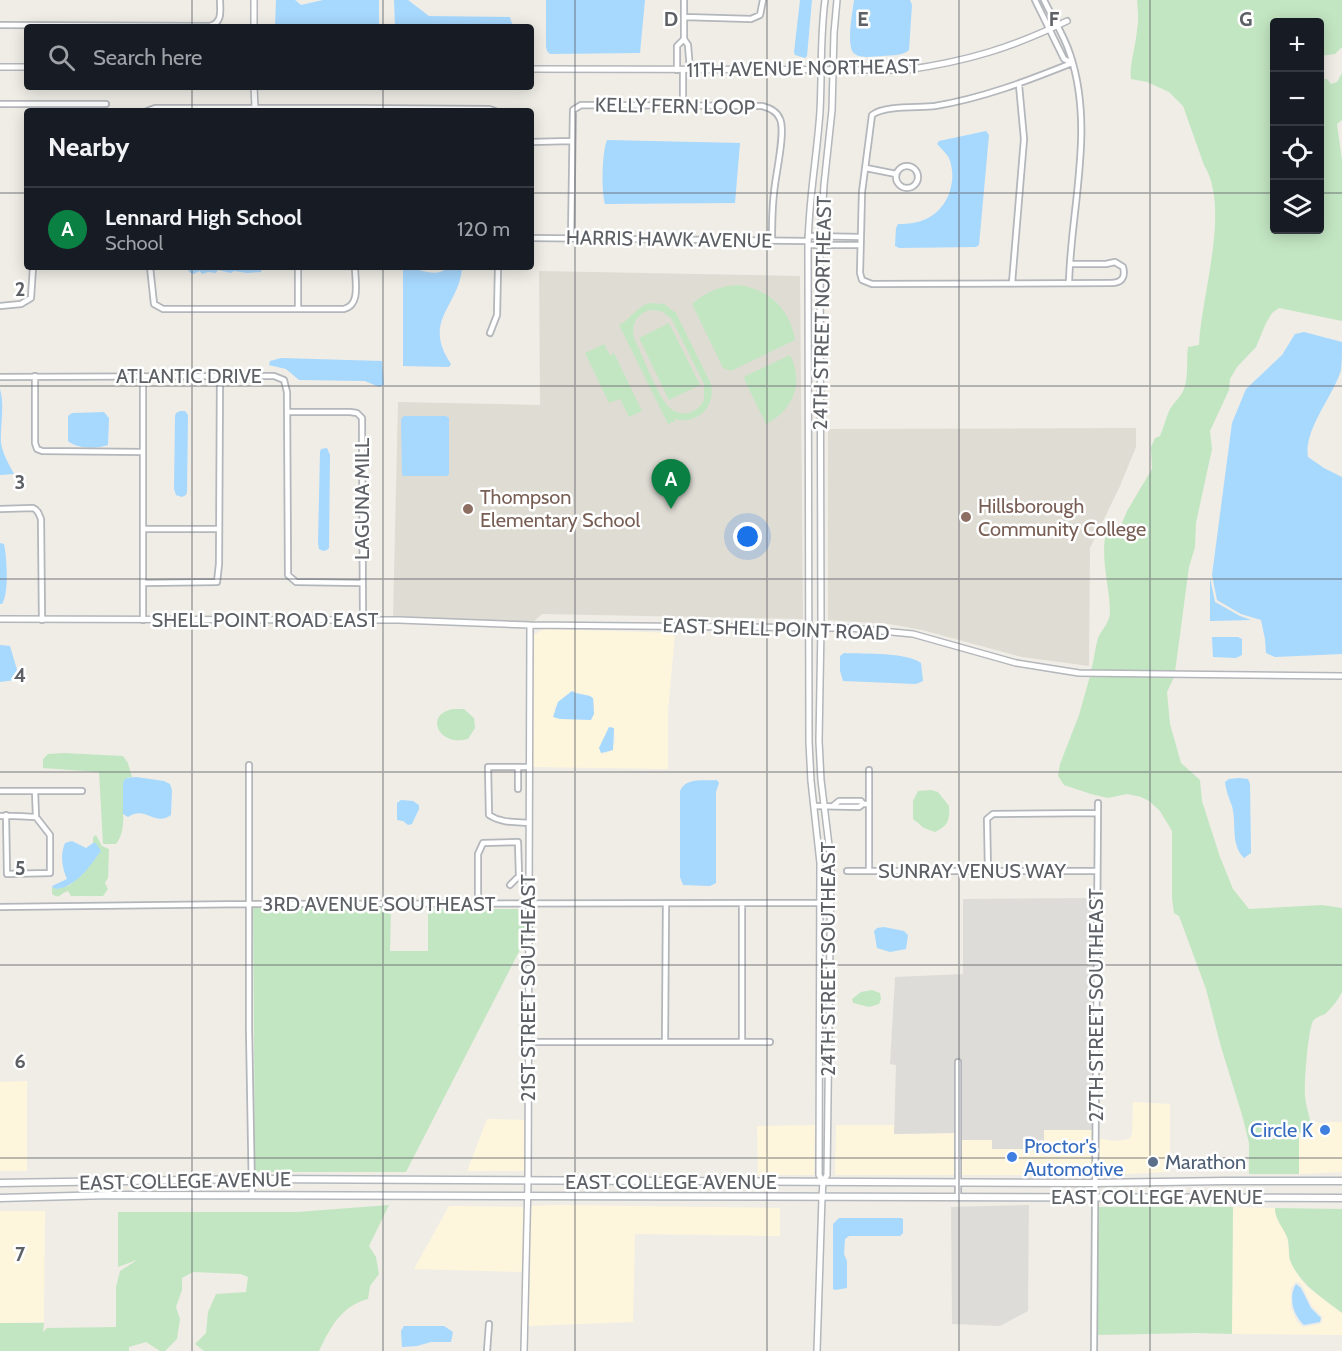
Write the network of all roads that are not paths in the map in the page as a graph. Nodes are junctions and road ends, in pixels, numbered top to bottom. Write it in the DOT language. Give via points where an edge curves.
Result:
graph roads {
  1 [pos="220,0"];
  2 [pos="254,0"];
  3 [pos="684,0"];
  4 [pos="763,0"];
  5 [pos="825,0"];
  6 [pos="837,0"];
  7 [pos="1035,0"];
  8 [pos="1044,0"];
  9 [pos="684,17"];
  10 [pos="1067,21"];
  11 [pos="216,24"];
  12 [pos="254,24"];
  13 [pos="0,25"];
  14 [pos="24,25"];
  15 [pos="1057,26"];
  16 [pos="1050,29"];
  17 [pos="684,39"];
  18 [pos="1072,63"];
  19 [pos="0,67"];
  20 [pos="24,67"];
  21 [pos="534,69"];
  22 [pos="683,70"];
  23 [pos="821,71"];
  24 [pos="832,71"];
  25 [pos="1019,85"];
  26 [pos="254,90"];
  27 [pos="0,104"];
  28 [pos="106,104"];
  29 [pos="34,105"];
  30 [pos="683,105"];
  31 [pos="155,108"];
  32 [pos="255,108"];
  33 [pos="571,141"];
  34 [pos="534,142"];
  35 [pos="866,168"];
  36 [pos="896,174"];
  37 [pos="820,236"];
  38 [pos="860,237"];
  39 [pos="534,238"];
  40 [pos="571,238"];
  41 [pos="772,240"];
  42 [pos="808,240"];
  43 [pos="820,244"];
  44 [pos="860,245"];
  45 [pos="1071,264"];
  46 [pos="33,270"];
  47 [pos="150,270"];
  48 [pos="298,270"];
  49 [pos="355,270"];
  50 [pos="498,270"];
  51 [pos="1070,282"];
  52 [pos="1012,283"];
  53 [pos="0,306"];
  54 [pos="298,309"];
  55 [pos="490,333"];
  56 [pos="35,376"];
  57 [pos="143,376"];
  58 [pos="220,376"];
  59 [pos="0,377"];
  60 [pos="287,412"];
  61 [pos="143,452"];
  62 [pos="0,509"];
  63 [pos="143,529"];
  64 [pos="219,529"];
  65 [pos="142,583"];
  66 [pos="362,583"];
  67 [pos="0,619"];
  68 [pos="42,620"];
  69 [pos="142,620"];
  70 [pos="363,620"];
  71 [pos="530,625"];
  72 [pos="810,627"];
  73 [pos="821,627"];
  74 [pos="1342,676"];
  75 [pos="249,765"];
  76 [pos="518,767"];
  77 [pos="529,767"];
  78 [pos="870,770"];
  79 [pos="518,789"];
  80 [pos="82,790"];
  81 [pos="0,791"];
  82 [pos="35,791"];
  83 [pos="1098,803"];
  84 [pos="869,804"];
  85 [pos="814,806"];
  86 [pos="825,806"];
  87 [pos="1098,813"];
  88 [pos="3,815"];
  89 [pos="36,818"];
  90 [pos="529,823"];
  91 [pos="847,871"];
  92 [pos="869,871"];
  93 [pos="988,871"];
  94 [pos="1097,871"];
  95 [pos="529,875"];
  96 [pos="519,876"];
  97 [pos="510,885"];
  98 [pos="820,903"];
  99 [pos="830,903"];
  100 [pos="249,904"];
  101 [pos="528,904"];
  102 [pos="666,904"];
  103 [pos="742,904"];
  104 [pos="478,905"];
  105 [pos="0,907"];
  106 [pos="528,1042"];
  107 [pos="665,1042"];
  108 [pos="742,1042"];
  109 [pos="770,1042"];
  110 [pos="958,1062"];
  111 [pos="252,1179"];
  112 [pos="528,1181"];
  113 [pos="1342,1181"];
  114 [pos="823,1182"];
  115 [pos="0,1183"];
  116 [pos="958,1183"];
  117 [pos="1094,1183"];
  118 [pos="252,1196"];
  119 [pos="528,1196"];
  120 [pos="822,1197"];
  121 [pos="958,1197"];
  122 [pos="1094,1197"];
  123 [pos="1342,1197"];
  124 [pos="0,1198"];
  125 [pos="489,1324"];
  126 [pos="487,1351"];
  127 [pos="524,1351"];
  128 [pos="817,1351"];
  129 [pos="1094,1351"];
  1 -- 11 [label="street" via="220,19"];
  2 -- 12 [label="street"];
  3 -- 9 [label="street"];
  4 -- 9 [label="street" via="760,15 751,19"];
  5 -- 23 [label="street, 24TH STREET NORTHEAST"];
  6 -- 24 [label="street, 24TH STREET NORTHEAST"];
  7 -- 16 [label="street"];
  8 -- 15 [label="street"];
  9 -- 17 [label="street"];
  10 -- 15 [label="street, 11TH AVENUE NORTHEAST"];
  13 -- 14 [label="street"];
  15 -- 16 [label="street, 11TH AVENUE NORTHEAST"];
  15 -- 18 [label="street"];
  16 -- 18 [label="street" via="1064,58"];
  16 -- 24 [label="street, 11TH AVENUE NORTHEAST" via="1004,49 939,65 906,70"];
  17 -- 22 [label="street" via="688,45"];
  17 -- 22 [label="street" via="677,46"];
  18 -- 25 [label="street"];
  18 -- 45 [label="street" via="1081,139"];
  19 -- 20 [label="street"];
  21 -- 22 [label="street, 11TH AVENUE NORTHEAST"];
  22 -- 23 [label="street, 11TH AVENUE NORTHEAST"];
  22 -- 30 [label="street"];
  23 -- 24 [label="street, 11TH AVENUE NORTHEAST"];
  23 -- 42 [label="street, 24TH STREET NORTHEAST"];
  24 -- 37 [label="street, 24TH STREET NORTHEAST"];
  25 -- 35 [label="street" via="942,104 876,112 871,120"];
  25 -- 52 [label="street" via="1024,138"];
  26 -- 32 [label="street"];
  27 -- 29 [label="street"];
  28 -- 29 [label="street"];
  30 -- 33 [label="street, KELLY FERN LOOP" via="580,105 573,110"];
  30 -- 41 [label="street, KELLY FERN LOOP" via="762,106 772,109 781,119"];
  31 -- 32 [label="street"];
  33 -- 34 [label="street"];
  33 -- 40 [label="street, KELLY FERN LOOP"];
  35 -- 36 [label="street"];
  35 -- 38 [label="street"];
  36 -- 36 [label="street" via="898,184 904,188 912,187 918,178 911,166 904,166"];
  37 -- 38 [label="street"];
  37 -- 42 [label="street"];
  37 -- 43 [label="street, 24TH STREET NORTHEAST"];
  38 -- 44 [label="street"];
  39 -- 40 [label="street, HARRIS HAWK AVENUE"];
  40 -- 41 [label="street, HARRIS HAWK AVENUE"];
  41 -- 42 [label="street, HARRIS HAWK AVENUE"];
  42 -- 43 [label="street"];
  42 -- 72 [label="street, 24TH STREET NORTHEAST"];
  43 -- 44 [label="street"];
  43 -- 73 [label="street, 24TH STREET NORTHEAST"];
  44 -- 52 [label="street" via="860,273 867,283"];
  45 -- 51 [label="street"];
  45 -- 51 [label="street" via="1115,262 1123,267 1124,276 1118,283"];
  46 -- 53 [label="street" via="31,298 21,304"];
  47 -- 54 [label="street" via="154,304 163,309"];
  48 -- 54 [label="street"];
  49 -- 54 [label="street" via="355,297 350,308"];
  50 -- 55 [label="street" via="497,315"];
  51 -- 52 [label="street"];
  56 -- 57 [label="street, ATLANTIC DRIVE"];
  56 -- 59 [label="street, ATLANTIC DRIVE"];
  56 -- 61 [label="street" via="37,449"];
  57 -- 58 [label="street, ATLANTIC DRIVE"];
  57 -- 61 [label="street"];
  58 -- 60 [label="street, ATLANTIC DRIVE" via="279,377 286,384"];
  58 -- 64 [label="street"];
  60 -- 66 [label="street, ATLANTIC DRIVE" via="288,575 296,582"];
  60 -- 66 [label="street, LAGUNA MILL" via="350,412 362,418"];
  61 -- 63 [label="street"];
  62 -- 68 [label="street" via="33,508 40,514"];
  63 -- 64 [label="street"];
  63 -- 65 [label="street"];
  64 -- 65 [label="street" via="217,582"];
  65 -- 69 [label="street"];
  66 -- 70 [label="street, LAGUNA MILL"];
  67 -- 68 [label="street, SHELL POINT ROAD EAST"];
  68 -- 69 [label="street, SHELL POINT ROAD EAST"];
  69 -- 70 [label="street, SHELL POINT ROAD EAST"];
  70 -- 71 [label="street, SHELL POINT ROAD EAST"];
  71 -- 72 [label="street, EAST SHELL POINT ROAD"];
  71 -- 77 [label="street, 21ST STREET SOUTHEAST"];
  72 -- 73 [label="street, EAST SHELL POINT ROAD"];
  72 -- 85 [label="street, 24TH STREET SOUTHEAST" via="809,742"];
  73 -- 74 [label="street, EAST SHELL POINT ROAD" via="913,634 1016,663 1079,673"];
  73 -- 86 [label="street, 24TH STREET SOUTHEAST" via="819,741"];
  75 -- 100 [label="street"];
  76 -- 77 [label="street"];
  76 -- 79 [label="street"];
  76 -- 90 [label="street" via="488,767 489,815 507,822"];
  77 -- 90 [label="street, 21ST STREET SOUTHEAST"];
  78 -- 84 [label="street"];
  80 -- 82 [label="street"];
  81 -- 82 [label="street"];
  82 -- 89 [label="street"];
  83 -- 87 [label="street, 27TH STREET SOUTHEAST"];
  84 -- 86 [label="street" via="838,801"];
  84 -- 92 [label="street"];
  85 -- 86 [label="street"];
  85 -- 98 [label="street, 24TH STREET SOUTHEAST"];
  86 -- 99 [label="street, 24TH STREET SOUTHEAST" via="831,862"];
  87 -- 93 [label="street" via="993,813 987,819"];
  87 -- 94 [label="street, 27TH STREET SOUTHEAST"];
  88 -- 89 [label="street"];
  88 -- 89 [label="street" via="7,874 50,873 50,835"];
  90 -- 95 [label="street, 21ST STREET SOUTHEAST"];
  91 -- 92 [label="street, SUNRAY VENUS WAY"];
  92 -- 93 [label="street, SUNRAY VENUS WAY"];
  93 -- 94 [label="street, SUNRAY VENUS WAY"];
  94 -- 117 [label="street, 27TH STREET SOUTHEAST"];
  95 -- 96 [label="street"];
  95 -- 101 [label="street, 21ST STREET SOUTHEAST"];
  96 -- 97 [label="street"];
  96 -- 104 [label="street" via="518,842 483,843 477,854"];
  98 -- 99 [label="street, 3RD AVENUE SOUTHEAST"];
  98 -- 103 [label="street, 3RD AVENUE SOUTHEAST"];
  98 -- 114 [label="street, 24TH STREET SOUTHEAST" via="819,1175"];
  99 -- 114 [label="street, 24TH STREET SOUTHEAST" via="827,1172"];
  100 -- 104 [label="street, 3RD AVENUE SOUTHEAST"];
  100 -- 105 [label="street, 3RD AVENUE SOUTHEAST"];
  100 -- 111 [label="street"];
  101 -- 102 [label="street, 3RD AVENUE SOUTHEAST"];
  101 -- 104 [label="street, 3RD AVENUE SOUTHEAST"];
  101 -- 106 [label="street, 21ST STREET SOUTHEAST"];
  102 -- 103 [label="street, 3RD AVENUE SOUTHEAST"];
  102 -- 107 [label="street"];
  103 -- 108 [label="street"];
  106 -- 107 [label="street"];
  106 -- 112 [label="street, 21ST STREET SOUTHEAST"];
  107 -- 108 [label="street"];
  108 -- 109 [label="street"];
  110 -- 116 [label="street"];
  111 -- 112 [label="main road, EAST COLLEGE AVENUE"];
  111 -- 115 [label="main road, EAST COLLEGE AVENUE"];
  111 -- 118 [label="street"];
  112 -- 114 [label="main road, EAST COLLEGE AVENUE"];
  112 -- 119 [label="street, 21ST STREET SOUTHEAST"];
  113 -- 117 [label="main road, EAST COLLEGE AVENUE"];
  114 -- 116 [label="main road, EAST COLLEGE AVENUE"];
  114 -- 120 [label="street, 24TH STREET SOUTHEAST"];
  116 -- 117 [label="main road, EAST COLLEGE AVENUE"];
  116 -- 121 [label="street"];
  117 -- 122 [label="street, 27TH STREET SOUTHEAST"];
  118 -- 119 [label="main road, EAST COLLEGE AVENUE"];
  118 -- 124 [label="main road, EAST COLLEGE AVENUE"];
  119 -- 120 [label="main road, EAST COLLEGE AVENUE"];
  119 -- 127 [label="street, 21ST STREET SOUTHEAST"];
  120 -- 121 [label="main road, EAST COLLEGE AVENUE"];
  120 -- 128 [label="street, 24TH STREET SOUTHEAST"];
  121 -- 122 [label="main road, EAST COLLEGE AVENUE"];
  122 -- 123 [label="main road, EAST COLLEGE AVENUE"];
  122 -- 129 [label="street, 27TH STREET SOUTHEAST"];
  125 -- 126 [label="street"];
}
